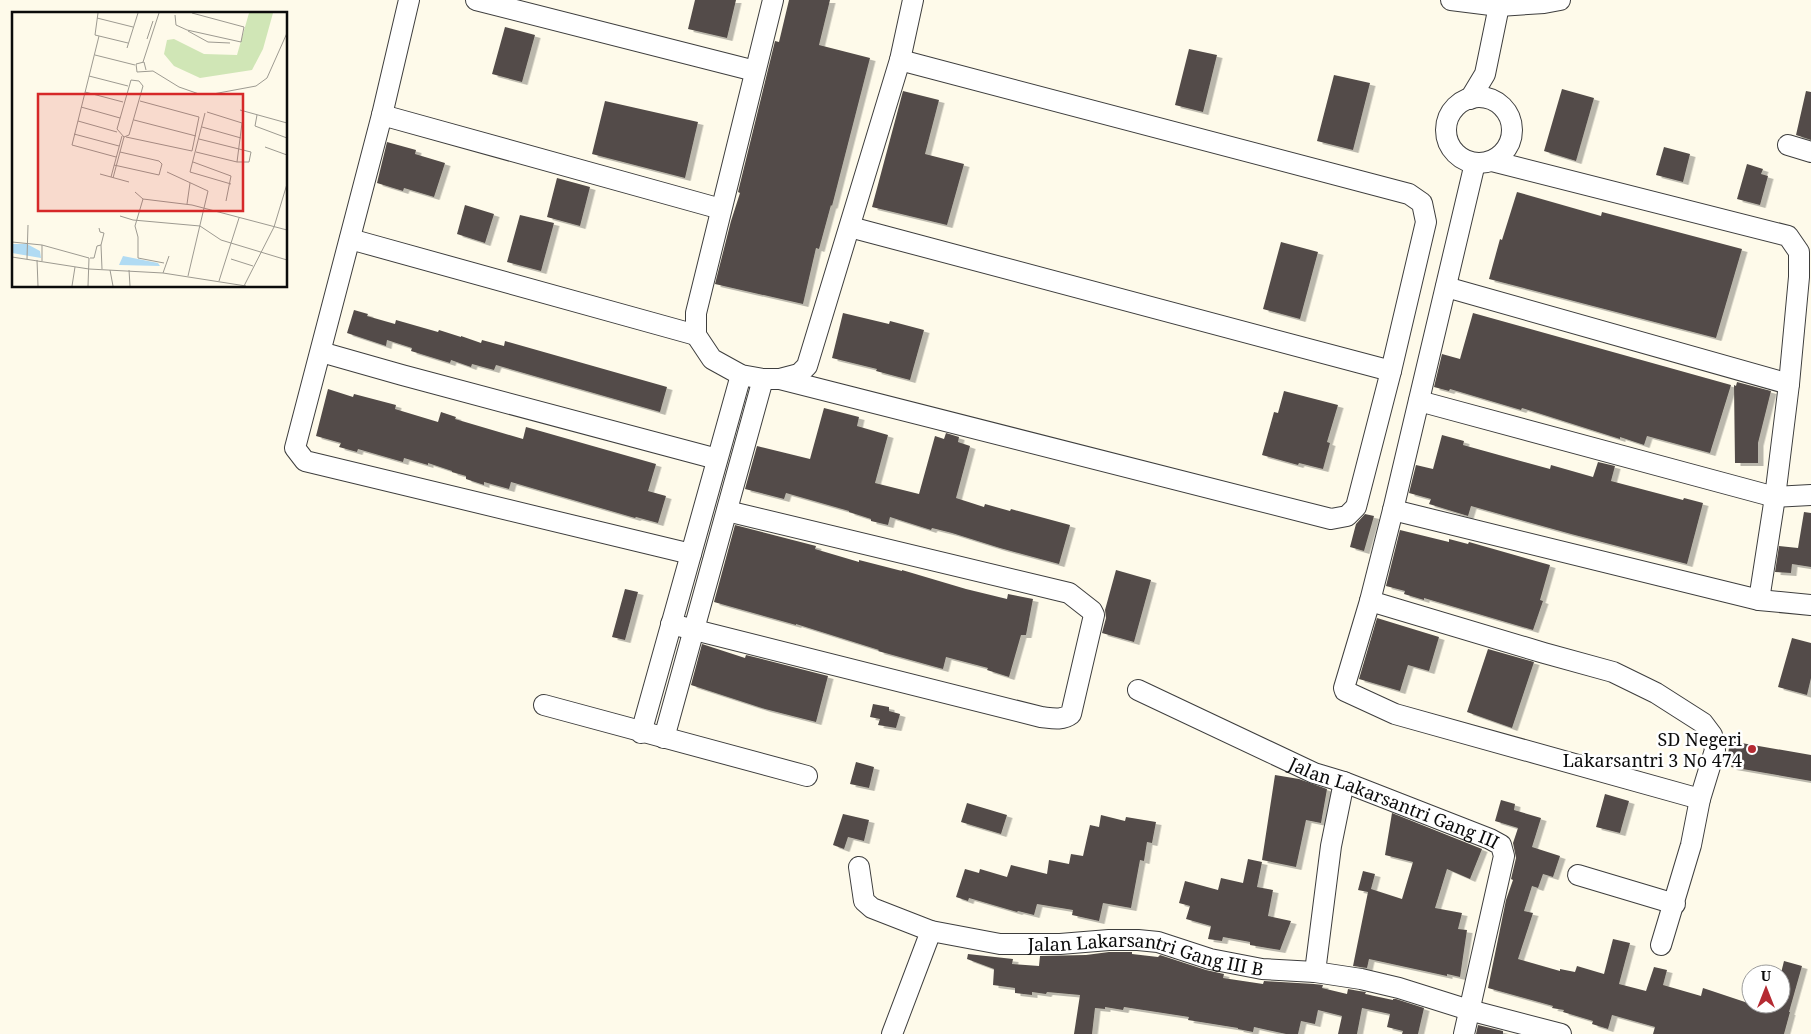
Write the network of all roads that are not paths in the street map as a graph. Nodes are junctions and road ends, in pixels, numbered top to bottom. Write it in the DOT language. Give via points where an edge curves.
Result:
graph roads {
  1 [pos="409,0"];
  2 [pos="476,0"];
  3 [pos="773,0"];
  4 [pos="913,0"];
  5 [pos="1451,0"];
  6 [pos="1560,0"];
  7 [pos="1499,6"];
  8 [pos="900,60"];
  9 [pos="754,71"];
  10 [pos="1485,74"];
  11 [pos="1470,99"];
  12 [pos="1491,100"];
  13 [pos="382,115"];
  14 [pos="1788,145"];
  15 [pos="1811,152"];
  16 [pos="1484,162"];
  17 [pos="721,209"];
  18 [pos="850,228"];
  19 [pos="350,239"];
  20 [pos="1446,287"];
  21 [pos="696,336"];
  22 [pos="321,352"];
  23 [pos="1392,371"];
  24 [pos="741,375"];
  25 [pos="772,379"];
  26 [pos="1789,384"];
  27 [pos="1419,401"];
  28 [pos="717,458"];
  29 [pos="1811,495"];
  30 [pos="1776,497"];
  31 [pos="1393,510"];
  32 [pos="727,511"];
  33 [pos="691,554"];
  34 [pos="1759,600"];
  35 [pos="1370,601"];
  36 [pos="1811,605"];
  37 [pos="671,624"];
  38 [pos="694,629"];
  39 [pos="1138,690"];
  40 [pos="544,706"];
  41 [pos="641,733"];
  42 [pos="664,738"];
  43 [pos="807,776"];
  44 [pos="1344,782"];
  45 [pos="1700,799"];
  46 [pos="859,867"];
  47 [pos="1578,875"];
  48 [pos="1674,904"];
  49 [pos="931,931"];
  50 [pos="1661,945"];
  51 [pos="1315,972"];
  52 [pos="1469,1010"];
  53 [pos="892,1034"];
  54 [pos="1464,1034"];
  55 [pos="1561,1034"];
  1 -- 13 [label="street"];
  2 -- 9 [label="street"];
  3 -- 9 [label="street"];
  4 -- 8 [label="street"];
  5 -- 7 [label="street"];
  6 -- 7 [label="street"];
  7 -- 10 [label="street"];
  8 -- 18 [label="street"];
  8 -- 23 [label="street" via="1410,194 1422,203 1426,222"];
  9 -- 17 [label="street"];
  10 -- 11 [label="street"];
  10 -- 12 [label="street"];
  11 -- 12 [label="street"];
  11 -- 16 [label="street" via="1460,104 1448,120 1448,141 1460,157"];
  12 -- 16 [label="street" via="1508,114 1512,136 1502,155"];
  13 -- 17 [label="street"];
  13 -- 19 [label="street"];
  14 -- 15 [label="street"];
  16 -- 20 [label="street"];
  16 -- 26 [label="street" via="1788,236 1799,252"];
  17 -- 21 [label="street" via="696,313"];
  18 -- 23 [label="street"];
  18 -- 25 [label="street" via="807,366 799,374"];
  19 -- 21 [label="street"];
  19 -- 22 [label="street"];
  20 -- 26 [label="street"];
  20 -- 27 [label="street"];
  21 -- 24 [label="street" via="712,359"];
  22 -- 28 [label="street"];
  22 -- 33 [label="street" via="296,448 305,462"];
  23 -- 25 [label="street" via="1356,507 1348,516 1331,519"];
  24 -- 25 [label="street"];
  24 -- 28 [label="street"];
  25 -- 32 [label="street"];
  26 -- 30 [label="street"];
  27 -- 30 [label="street"];
  27 -- 31 [label="street"];
  28 -- 33 [label="street"];
  29 -- 30 [label="street"];
  30 -- 34 [label="street"];
  31 -- 34 [label="street"];
  31 -- 35 [label="street"];
  32 -- 38 [label="street"];
  32 -- 38 [label="street" via="1069,593 1094,615 1071,714 1054,719 1041,717"];
  33 -- 37 [label="street"];
  34 -- 36 [label="street"];
  35 -- 45 [label="street" via="1613,672 1656,693 1703,723 1712,735 1715,750"];
  35 -- 45 [label="street" via="1345,691 1395,714"];
  37 -- 38 [label="street"];
  37 -- 41 [label="street"];
  38 -- 42 [label="street"];
  39 -- 44 [label="street, Jalan Lakarsantri Gang III" via="1314,773"];
  40 -- 41 [label="street"];
  41 -- 42 [label="street"];
  42 -- 43 [label="street"];
  44 -- 51 [label="street" via="1331,846"];
  44 -- 52 [label="street, Jalan Lakarsantri Gang III" via="1501,846 1504,856"];
  45 -- 48 [label="street"];
  46 -- 49 [label="street, Jalan Lakarsantri Gang III B" via="864,901 872,908"];
  47 -- 48 [label="street"];
  48 -- 50 [label="street"];
  49 -- 51 [label="street, Jalan Lakarsantri Gang III B" via="1000,944 1109,940 1158,942 1210,959 1262,969"];
  49 -- 53 [label="street"];
  51 -- 52 [label="street, Jalan Lakarsantri Gang III B" via="1399,988"];
  52 -- 54 [label="street, Jalan Lakarsantri Gang III"];
  52 -- 55 [label="street, Jalan Lakarsantri Gang III B"];
}
